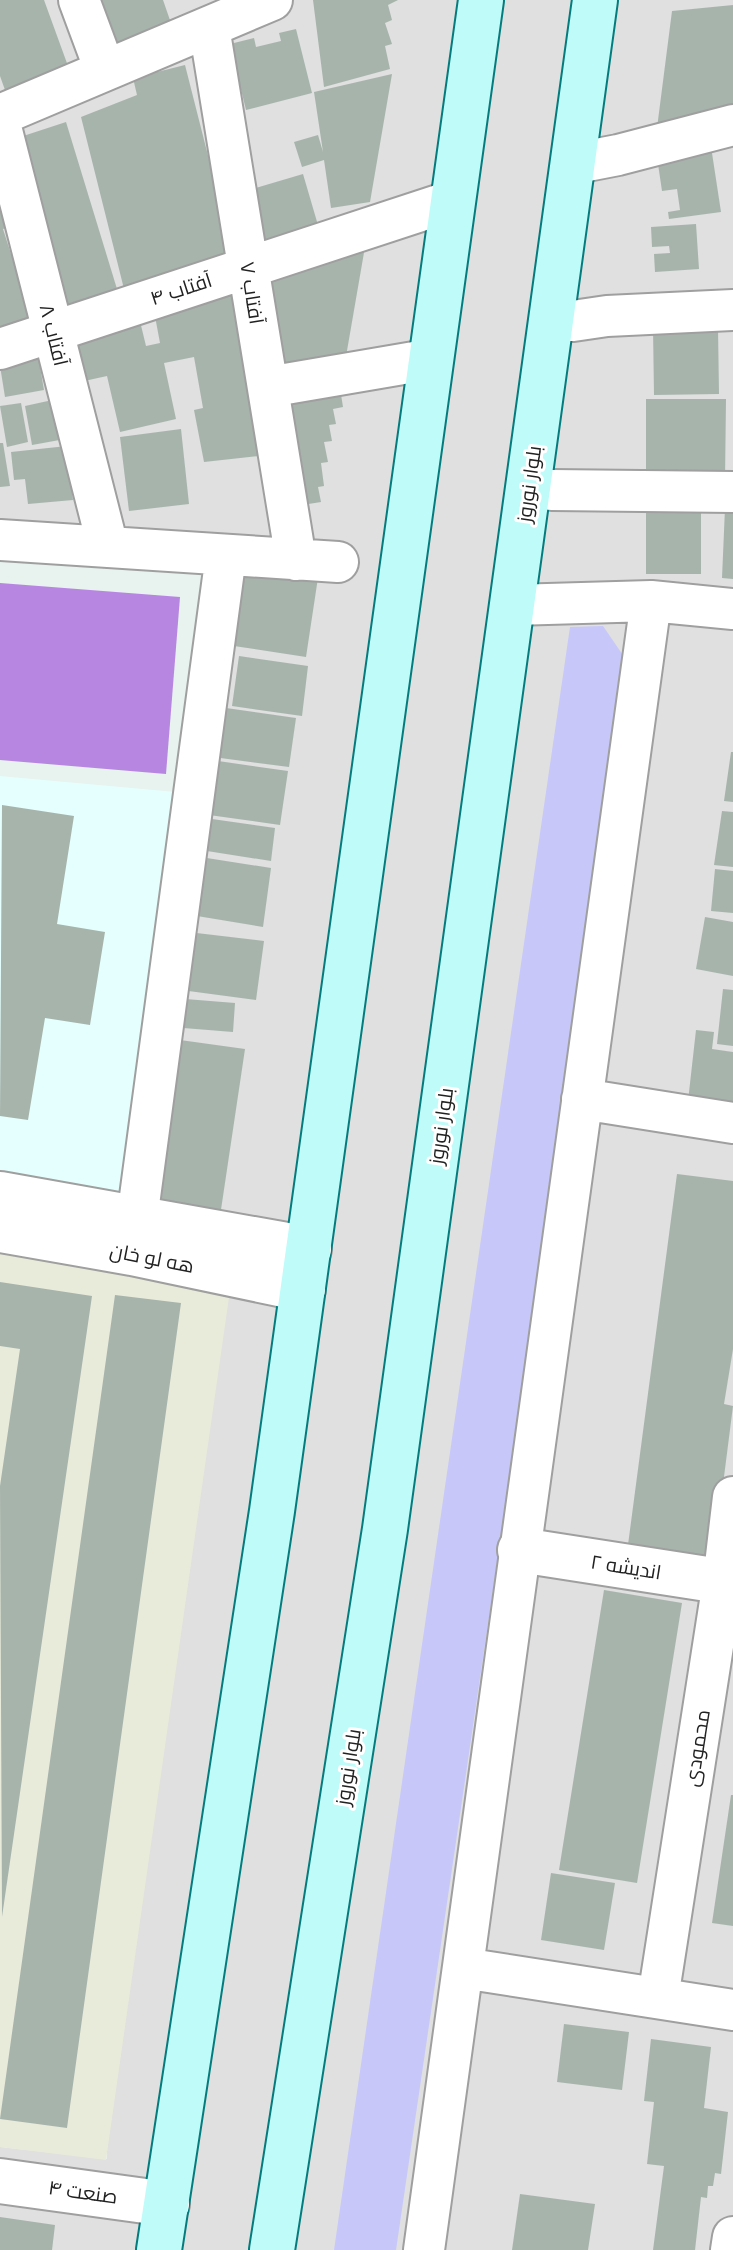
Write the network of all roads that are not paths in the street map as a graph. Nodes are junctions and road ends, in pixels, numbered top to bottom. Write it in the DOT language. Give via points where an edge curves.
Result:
graph roads {
  1 [pos="79,0"];
  2 [pos="272,0"];
  3 [pos="481,0"];
  4 [pos="595,0"];
  5 [pos="209,27"];
  6 [pos="105,70"];
  7 [pos="0,115"];
  8 [pos="0,123"];
  9 [pos="733,125"];
  10 [pos="587,161"];
  11 [pos="454,200"];
  12 [pos="248,267"];
  13 [pos="733,310"];
  14 [pos="573,321"];
  15 [pos="54,332"];
  16 [pos="0,349"];
  17 [pos="432,359"];
  18 [pos="268,387"];
  19 [pos="552,490"];
  20 [pos="733,492"];
  21 [pos="0,540"];
  22 [pos="108,547"];
  23 [pos="226,555"];
  24 [pos="296,560"];
  25 [pos="338,562"];
  26 [pos="651,601"];
  27 [pos="513,605"];
  28 [pos="733,609"];
  29 [pos="582,1099"];
  30 [pos="733,1123"];
  31 [pos="0,1194"];
  32 [pos="0,1230"];
  33 [pos="135,1236"];
  34 [pos="306,1269"];
  35 [pos="733,1497"];
  36 [pos="520,1550"];
  37 [pos="728,1583"];
  38 [pos="463,1968"];
  39 [pos="658,1998"];
  40 [pos="733,2010"];
  41 [pos="0,2181"];
  42 [pos="167,2204"];
  43 [pos="733,2237"];
  44 [pos="159,2250"];
  45 [pos="272,2250"];
  46 [pos="424,2250"];
  47 [pos="731,2250"];
  1 -- 6 [label="street"];
  2 -- 5 [label="street"];
  3 -- 11 [label="main road"];
  4 -- 27 [label="main road, بلوار نوروز"];
  5 -- 6 [label="street"];
  5 -- 12 [label="street, آفتاب ۷"];
  6 -- 7 [label="street"];
  8 -- 15 [label="street, آفتاب ۸"];
  9 -- 10 [label="street"];
  11 -- 12 [label="street, آفتاب ۴"];
  11 -- 17 [label="main road"];
  12 -- 15 [label="street, آفتاب ۴"];
  12 -- 18 [label="street, آفتاب ۷"];
  13 -- 14 [label="street"];
  15 -- 16 [label="street, آفتاب ۴"];
  15 -- 22 [label="street, آفتاب ۸"];
  17 -- 18 [label="street"];
  17 -- 34 [label="main road"];
  18 -- 24 [label="street, آفتاب ۷"];
  19 -- 20 [label="street"];
  21 -- 22 [label="street"];
  22 -- 23 [label="street"];
  23 -- 24 [label="street"];
  23 -- 33 [label="street"];
  24 -- 25 [label="street"];
  26 -- 27 [label="street"];
  26 -- 28 [label="street"];
  26 -- 29 [label="street"];
  27 -- 45 [label="main road, بلوار نوروز" via="383,1544"];
  29 -- 30 [label="street"];
  29 -- 36 [label="street"];
  31 -- 33 [label="street"];
  32 -- 33 [label="street, هه لو خان"];
  33 -- 34 [label="street"];
  34 -- 42 [label="main road"];
  35 -- 37 [label="street, محمودی"];
  36 -- 37 [label="street, اندیشه ۲"];
  36 -- 38 [label="street"];
  37 -- 39 [label="street, محمودی"];
  38 -- 39 [label="street"];
  38 -- 46 [label="street"];
  39 -- 40 [label="street"];
  41 -- 42 [label="street, صنعت ۴"];
  42 -- 44 [label="main road"];
  43 -- 47 [label="street"];
}
